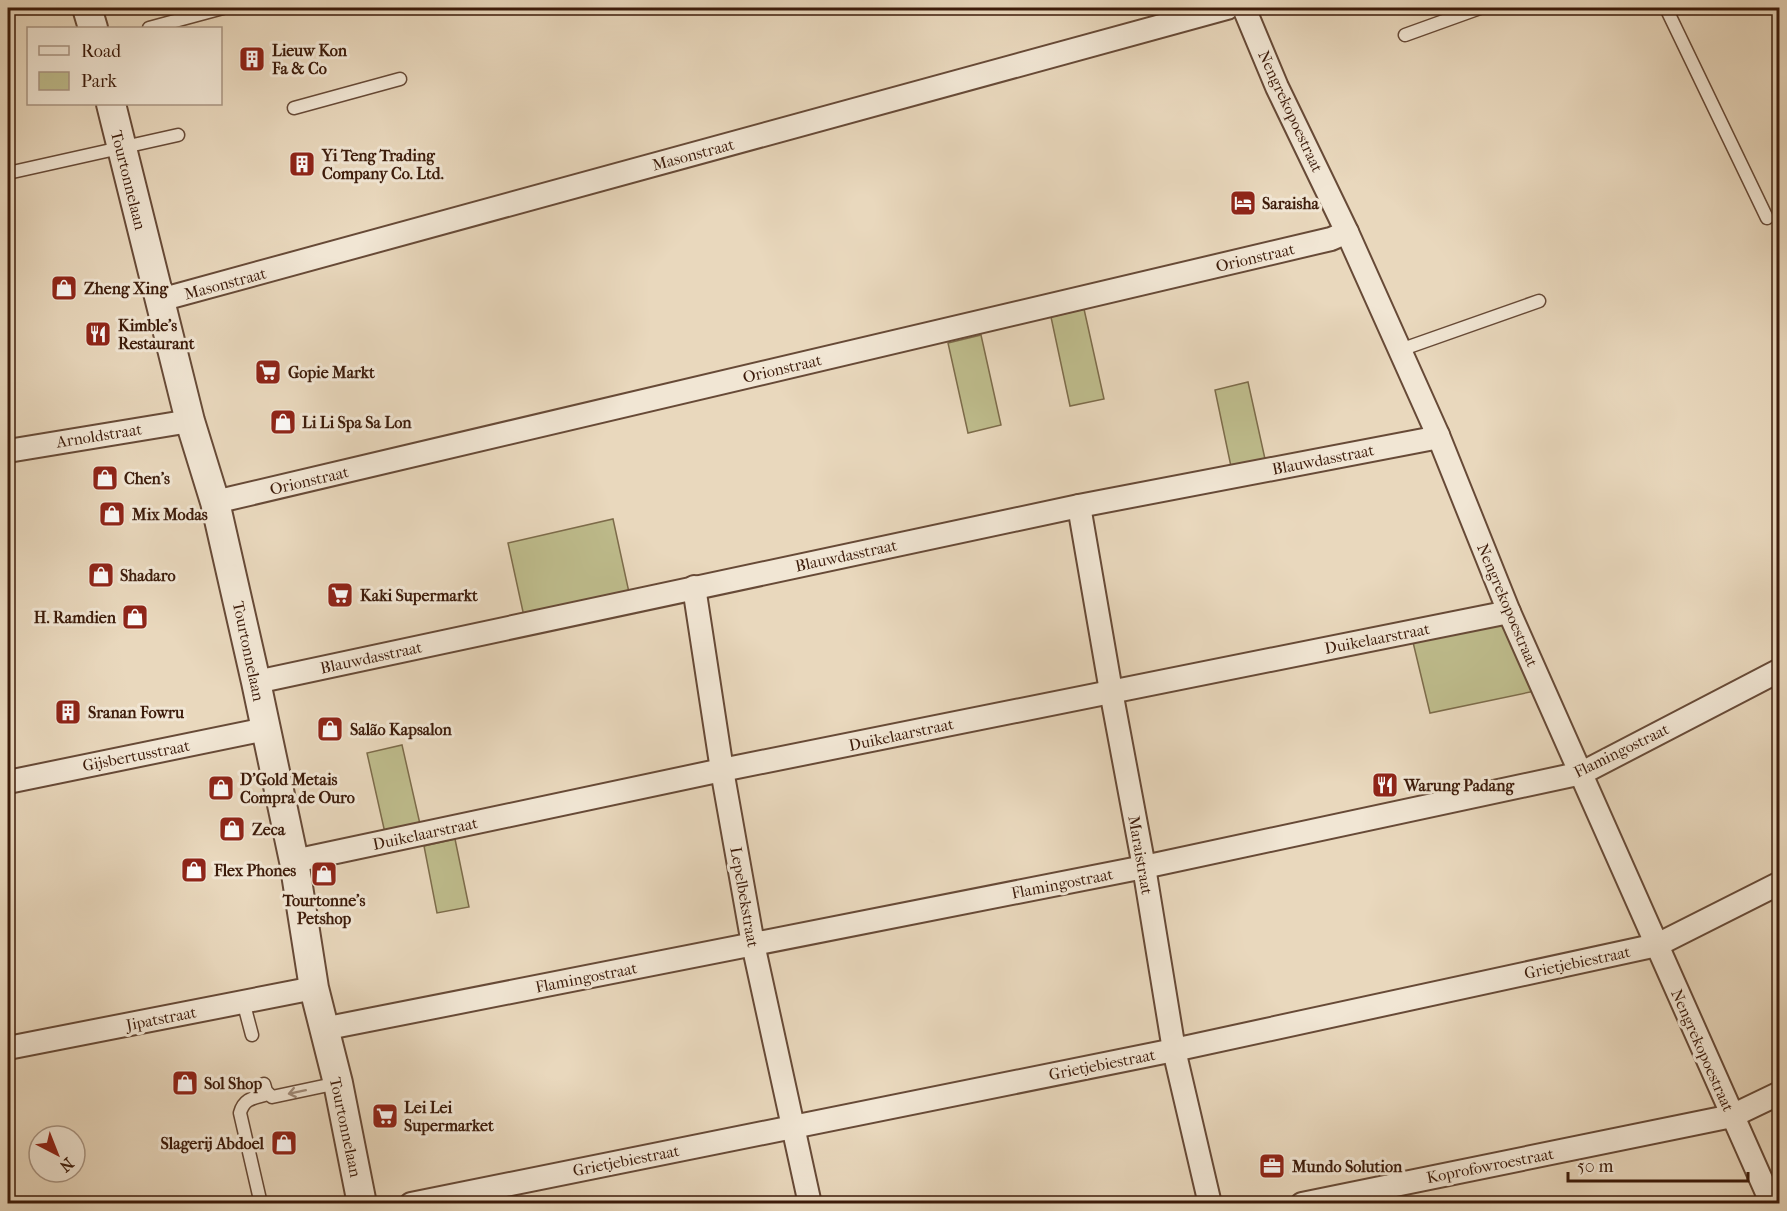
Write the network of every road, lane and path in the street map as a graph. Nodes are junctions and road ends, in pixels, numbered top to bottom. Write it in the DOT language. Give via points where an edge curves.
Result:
graph roads {
  1 [pos="87,8"];
  2 [pos="223,8"];
  3 [pos="1227,8"];
  4 [pos="1244,8"];
  5 [pos="1480,8"];
  6 [pos="1666,8"];
  7 [pos="93,27"];
  8 [pos="153,27"];
  9 [pos="1405,35"];
  10 [pos="400,79"];
  11 [pos="111,105"];
  12 [pos="294,108"];
  13 [pos="178,135"];
  14 [pos="121,148"];
  15 [pos="8,172"];
  16 [pos="1767,218"];
  17 [pos="1347,232"];
  18 [pos="160,300"];
  19 [pos="1539,301"];
  20 [pos="1400,350"];
  21 [pos="190,421"];
  22 [pos="1438,435"];
  23 [pos="8,451"];
  24 [pos="215,502"];
  25 [pos="1079,506"];
  26 [pos="694,587"];
  27 [pos="1509,612"];
  28 [pos="1779,670"];
  29 [pos="256,682"];
  30 [pos="1111,691"];
  31 [pos="266,729"];
  32 [pos="722,770"];
  33 [pos="1582,773"];
  34 [pos="8,782"];
  35 [pos="294,861"];
  36 [pos="1144,867"];
  37 [pos="1779,883"];
  38 [pos="753,944"];
  39 [pos="1657,945"];
  40 [pos="314,988"];
  41 [pos="243,1001"];
  42 [pos="323,1029"];
  43 [pos="252,1035"];
  44 [pos="8,1048"];
  45 [pos="1174,1050"];
  46 [pos="338,1083"];
  47 [pos="1779,1093"];
  48 [pos="1732,1116"];
  49 [pos="794,1126"];
  50 [pos="261,1203"];
  51 [pos="362,1203"];
  52 [pos="411,1203"];
  53 [pos="810,1203"];
  54 [pos="1210,1203"];
  55 [pos="1302,1203"];
  56 [pos="1772,1203"];
  1 -- 7 [label="street"];
  2 -- 8 [label="lane"];
  3 -- 18 [label="street, Masonstraat"];
  4 -- 17 [label="street, Nengrekopoestraat" via="1277,87"];
  5 -- 9 [label="lane"];
  6 -- 16 [label="lane"];
  10 -- 12 [label="lane"];
  11 -- 14 [label="street, Tourtonnelaan"];
  13 -- 14 [label="lane"];
  14 -- 15 [label="lane"];
  14 -- 18 [label="street, Tourtonnelaan"];
  17 -- 20 [label="street, Nengrekopoestraat"];
  17 -- 24 [label="street, Orionstraat" via="1319,242"];
  18 -- 21 [label="street, Tourtonnelaan"];
  19 -- 20 [label="lane"];
  20 -- 22 [label="street, Nengrekopoestraat"];
  21 -- 23 [label="street, Arnoldstraat"];
  21 -- 24 [label="street, Tourtonnelaan"];
  22 -- 25 [label="street, Blauwdasstraat"];
  22 -- 27 [label="street, Nengrekopoestraat"];
  24 -- 29 [label="street, Tourtonnelaan"];
  25 -- 26 [label="street, Blauwdasstraat"];
  25 -- 30 [label="street, Maraistraat"];
  26 -- 29 [label="street, Blauwdasstraat"];
  26 -- 32 [label="street, Lepelbekstraat"];
  27 -- 30 [label="street, Duikelaarstraat"];
  27 -- 33 [label="street, Nengrekopoestraat"];
  28 -- 33 [label="street, Flamingostraat"];
  29 -- 31 [label="street, Tourtonnelaan"];
  30 -- 32 [label="street, Duikelaarstraat"];
  30 -- 36 [label="street, Maraistraat"];
  31 -- 34 [label="street, Gijsbertusstraat"];
  31 -- 35 [label="street, Tourtonnelaan"];
  32 -- 35 [label="street, Duikelaarstraat"];
  32 -- 38 [label="street, Lepelbekstraat"];
  33 -- 36 [label="street, Flamingostraat"];
  33 -- 39 [label="street, Nengrekopoestraat"];
  35 -- 40 [label="street, Tourtonnelaan"];
  36 -- 38 [label="street, Flamingostraat"];
  36 -- 45 [label="street, Maraistraat"];
  37 -- 39 [label="street, Grietjebiestraat"];
  38 -- 42 [label="street, Flamingostraat"];
  38 -- 49 [label="street, Lepelbekstraat"];
  39 -- 45 [label="street, Grietjebiestraat"];
  39 -- 48 [label="street, Nengrekopoestraat"];
  40 -- 41 [label="street, Jipatstraat"];
  40 -- 42 [label="street, Tourtonnelaan"];
  41 -- 43 [label="lane"];
  41 -- 44 [label="street, Jipatstraat"];
  42 -- 46 [label="street, Tourtonnelaan"];
  45 -- 49 [label="street, Grietjebiestraat"];
  45 -- 54 [label="street, Maraistraat"];
  46 -- 50 [label="lane, one-way" via="272,1097 266,1089 242,1104 240,1113"];
  46 -- 51 [label="street, Tourtonnelaan"];
  47 -- 48 [label="street, Koprofowroestraat"];
  48 -- 55 [label="street, Koprofowroestraat"];
  48 -- 56 [label="street, Nengrekopoestraat"];
  49 -- 52 [label="street, Grietjebiestraat"];
  49 -- 53 [label="street, Lepelbekstraat"];
}
